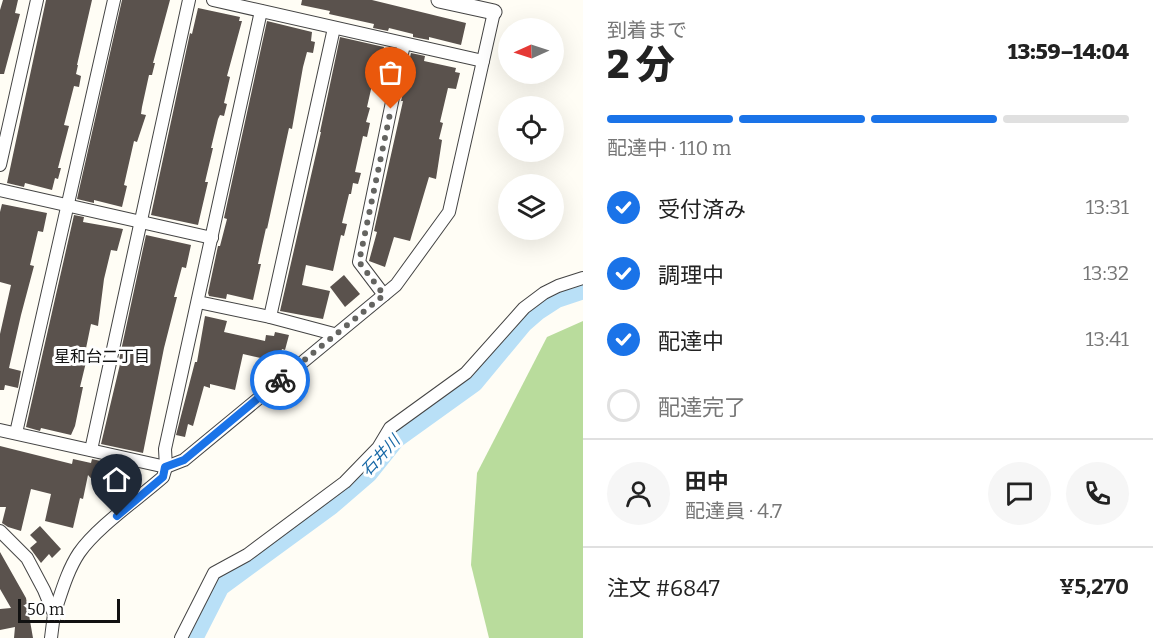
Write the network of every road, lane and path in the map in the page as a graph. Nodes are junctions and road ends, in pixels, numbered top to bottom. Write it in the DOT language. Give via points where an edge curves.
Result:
graph roads {
  1 [pos="37,0"];
  2 [pos="114,0"];
  3 [pos="189,0"];
  4 [pos="213,0"];
  5 [pos="439,0"];
  6 [pos="261,11"];
  7 [pos="494,12"];
  8 [pos="334,27"];
  9 [pos="405,44"];
  10 [pos="483,61"];
  11 [pos="0,165"];
  12 [pos="0,190"];
  13 [pos="68,206"];
  14 [pos="142,222"];
  15 [pos="212,238"];
  16 [pos="583,278"];
  17 [pos="384,295"];
  18 [pos="198,302"];
  19 [pos="270,317"];
  20 [pos="334,334"];
  21 [pos="0,430"];
  22 [pos="16,433"];
  23 [pos="91,450"];
  24 [pos="165,467"];
  25 [pos="0,531"];
  26 [pos="54,614"];
  27 [pos="51,638"];
  28 [pos="181,638"];
  1 -- 11 [label="street"];
  2 -- 13 [label="street"];
  3 -- 14 [label="street"];
  4 -- 6 [label="street"];
  5 -- 7 [label="street"];
  6 -- 8 [label="street"];
  6 -- 15 [label="street"];
  7 -- 10 [label="street"];
  8 -- 9 [label="street"];
  8 -- 19 [label="street"];
  9 -- 10 [label="street"];
  9 -- 17 [label="street" via="359,262"];
  10 -- 17 [label="street" via="449,212 396,285"];
  12 -- 13 [label="street"];
  13 -- 14 [label="street"];
  13 -- 22 [label="street"];
  14 -- 15 [label="street"];
  14 -- 23 [label="street"];
  15 -- 18 [label="street"];
  16 -- 28 [label="street" via="544,293 524,308 466,373 390,428 378,448 345,482 247,555 214,573"];
  17 -- 20 [label="street"];
  18 -- 19 [label="street"];
  18 -- 24 [label="street" via="165,449"];
  19 -- 20 [label="street"];
  20 -- 24 [label="street" via="184,460"];
  21 -- 22 [label="street"];
  22 -- 23 [label="street"];
  23 -- 24 [label="street"];
  24 -- 26 [label="street" via="163,477 79,553"];
  25 -- 26 [label="street" via="27,558"];
  26 -- 27 [label="street"];
}
